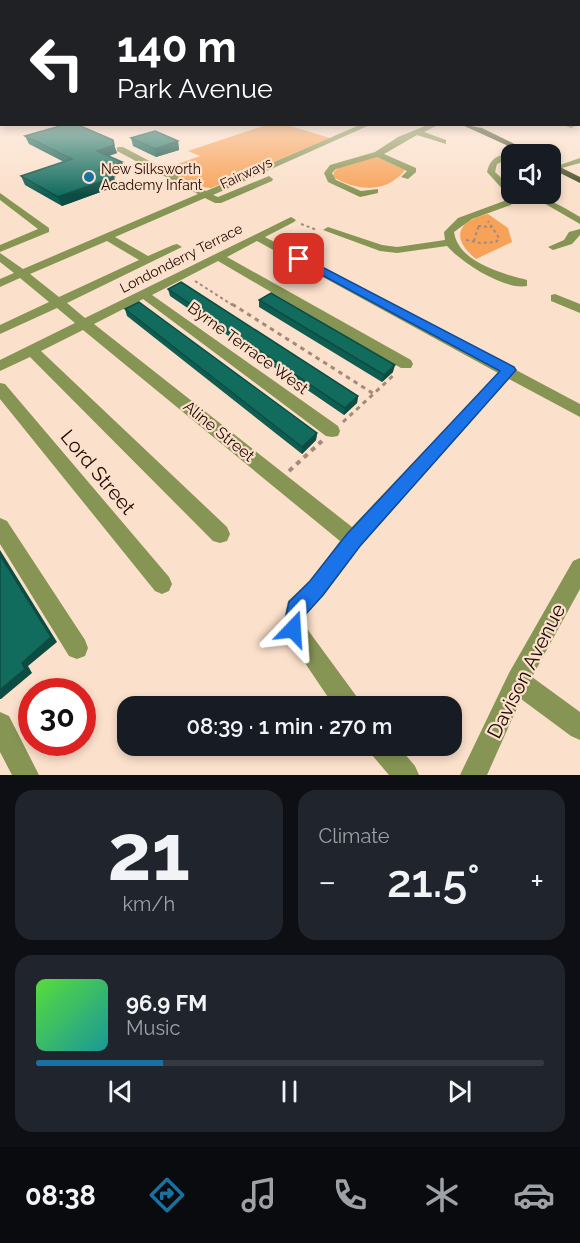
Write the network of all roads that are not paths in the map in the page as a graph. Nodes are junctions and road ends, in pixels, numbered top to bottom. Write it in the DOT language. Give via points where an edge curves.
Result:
graph roads {
  1 [pos="365,126"];
  2 [pos="434,126"];
  3 [pos="345,127"];
  4 [pos="476,127"];
  5 [pos="356,130"];
  6 [pos="418,133"];
  7 [pos="443,142"];
  8 [pos="511,144"];
  9 [pos="120,149"];
  10 [pos="378,154"];
  11 [pos="501,158"];
  12 [pos="580,160"];
  13 [pos="561,164"];
  14 [pos="561,170"];
  15 [pos="405,177"];
  16 [pos="580,180"];
  17 [pos="501,182"];
  18 [pos="375,192"];
  19 [pos="206,195"];
  20 [pos="0,196"];
  21 [pos="504,204"];
  22 [pos="552,204"];
  23 [pos="291,220"];
  24 [pos="580,220"];
  25 [pos="328,230"];
  26 [pos="93,231"];
  27 [pos="580,232"];
  28 [pos="257,237"];
  29 [pos="107,238"];
  30 [pos="450,241"];
  31 [pos="177,247"];
  32 [pos="553,248"];
  33 [pos="0,249"];
  34 [pos="0,256"];
  35 [pos="218,256"];
  36 [pos="148,261"];
  37 [pos="20,274"];
  38 [pos="0,283"];
  39 [pos="523,283"];
  40 [pos="143,294"];
  41 [pos="555,298"];
  42 [pos="58,303"];
  43 [pos="580,309"];
  44 [pos="85,323"];
  45 [pos="0,330"];
  46 [pos="32,350"];
  47 [pos="406,364"];
  48 [pos="0,366"];
  49 [pos="509,370"];
  50 [pos="0,388"];
  51 [pos="580,411"];
  52 [pos="332,431"];
  53 [pos="0,527"];
  54 [pos="220,534"];
  55 [pos="353,540"];
  56 [pos="580,568"];
  57 [pos="162,584"];
  58 [pos="78,648"];
  59 [pos="517,681"];
  60 [pos="341,696"];
  61 [pos="0,725"];
  62 [pos="580,727"];
  63 [pos="390,756"];
  64 [pos="26,775"];
  65 [pos="406,775"];
  66 [pos="473,775"];
  1 -- 5 [label="street"];
  2 -- 6 [label="street"];
  3 -- 5 [label="street"];
  4 -- 8 [label="main road"];
  5 -- 19 [label="street"];
  6 -- 7 [label="street"];
  6 -- 10 [label="street"];
  9 -- 19 [label="street"];
  10 -- 15 [label="street" via="413,170"];
  10 -- 18 [label="street" via="333,167 327,173 332,182 360,194"];
  11 -- 17 [label="street" via="493,163 491,172"];
  12 -- 13 [label="street"];
  14 -- 16 [label="main road"];
  19 -- 29 [label="street"];
  20 -- 33 [label="street" via="45,230"];
  21 -- 30 [label="street" via="461,219 449,232"];
  22 -- 24 [label="street"];
  23 -- 28 [label="street, Londonderry Terrace"];
  25 -- 30 [label="street" via="397,250"];
  26 -- 29 [label="street"];
  27 -- 32 [label="street"];
  28 -- 35 [label="street, Londonderry Terrace"];
  28 -- 49 [label="street"];
  29 -- 36 [label="street"];
  29 -- 37 [label="street"];
  30 -- 39 [label="street" via="473,265"];
  31 -- 36 [label="street"];
  34 -- 37 [label="street, Aline Street"];
  35 -- 40 [label="street, Londonderry Terrace"];
  35 -- 47 [label="street"];
  36 -- 42 [label="street"];
  37 -- 38 [label="street"];
  37 -- 42 [label="street, Aline Street"];
  40 -- 44 [label="street, Londonderry Terrace"];
  40 -- 52 [label="street, Byrne Terrace West"];
  41 -- 43 [label="street"];
  42 -- 44 [label="street, Aline Street"];
  42 -- 45 [label="street"];
  44 -- 46 [label="street, Londonderry Terrace"];
  44 -- 55 [label="street, Aline Street"];
  46 -- 48 [label="street, Londonderry Terrace"];
  46 -- 54 [label="street"];
  49 -- 51 [label="street"];
  49 -- 55 [label="street"];
  50 -- 57 [label="street, Lord Street"];
  53 -- 58 [label="street"];
  55 -- 60 [label="street" via="296,609 293,629"];
  56 -- 59 [label="street, Davison Avenue"];
  59 -- 62 [label="street"];
  59 -- 66 [label="street, Davison Avenue"];
  61 -- 64 [label="street"];
  63 -- 65 [label="street"];
}
